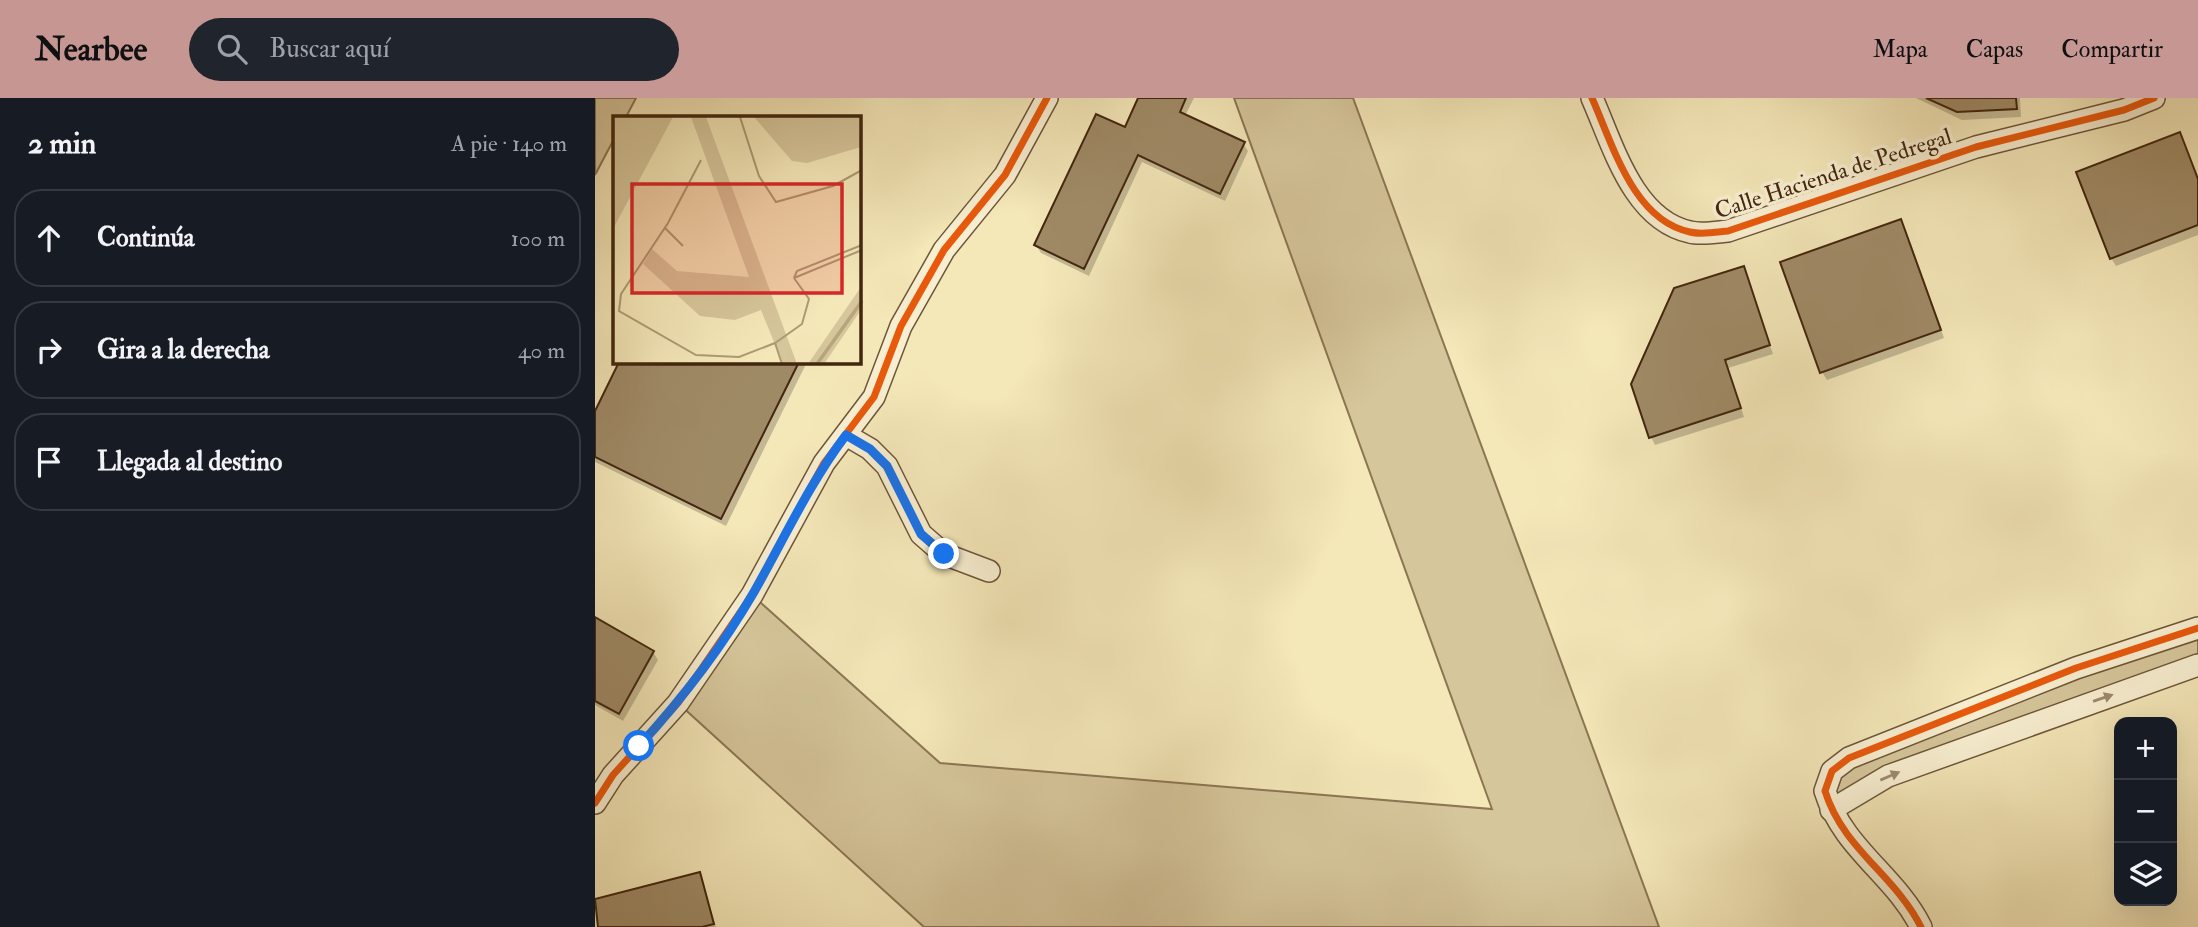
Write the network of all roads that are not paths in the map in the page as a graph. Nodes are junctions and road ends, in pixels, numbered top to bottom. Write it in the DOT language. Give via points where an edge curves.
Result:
graph roads {
  1 [pos="1047,98"];
  2 [pos="1592,98"];
  3 [pos="2154,98"];
  4 [pos="846,435"];
  5 [pos="989,571"];
  6 [pos="2198,628"];
  7 [pos="2198,665"];
  8 [pos="595,803"];
  9 [pos="1831,810"];
  10 [pos="1921,927"];
  1 -- 4 [label="street" via="1005,175 944,250 901,326 874,397"];
  2 -- 3 [label="street, Calle Hacienda de Pedregal" via="1628,180 1657,217 1691,233 1728,231 1976,147 2124,110"];
  4 -- 5 [label="street" via="887,466 921,534 944,554"];
  4 -- 8 [label="street" via="824,463 752,594 708,660"];
  6 -- 9 [label="street" via="2076,668 1849,758 1832,771 1825,791"];
  9 -- 7 [label="street, one-way" via="1888,776"];
  9 -- 10 [label="street" via="1843,833 1912,910"];
}
